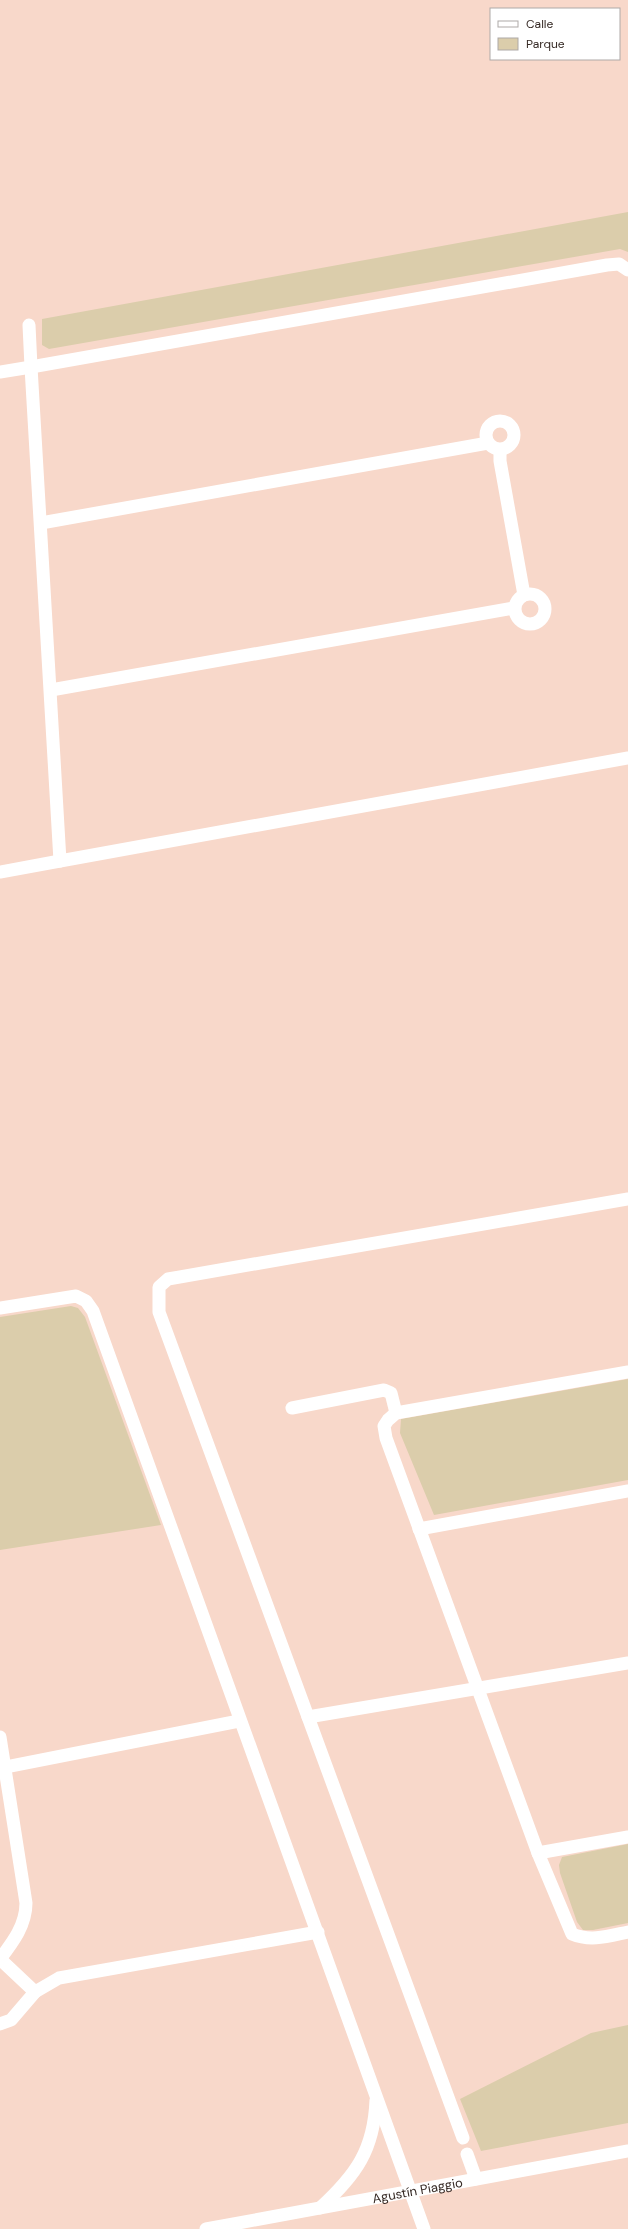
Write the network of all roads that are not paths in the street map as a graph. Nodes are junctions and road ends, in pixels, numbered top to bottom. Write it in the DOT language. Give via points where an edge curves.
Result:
graph roads {
  1 [pos="628,270"];
  2 [pos="29,325"];
  3 [pos="31,367"];
  4 [pos="0,372"];
  5 [pos="488,443"];
  6 [pos="500,450"];
  7 [pos="41,523"];
  8 [pos="524,595"];
  9 [pos="514,608"];
  10 [pos="51,690"];
  11 [pos="628,758"];
  12 [pos="60,861"];
  13 [pos="0,872"];
  14 [pos="628,1201"];
  15 [pos="0,1308"];
  16 [pos="628,1372"];
  17 [pos="292,1408"];
  18 [pos="396,1413"];
  19 [pos="628,1491"];
  20 [pos="419,1529"];
  21 [pos="628,1663"];
  22 [pos="479,1688"];
  23 [pos="308,1717"];
  24 [pos="239,1721"];
  25 [pos="0,1737"];
  26 [pos="2,1767"];
  27 [pos="628,1837"];
  28 [pos="538,1853"];
  29 [pos="318,1932"];
  30 [pos="628,1932"];
  31 [pos="0,1959"];
  32 [pos="35,1992"];
  33 [pos="0,2024"];
  34 [pos="376,2092"];
  35 [pos="462,2138"];
  36 [pos="628,2151"];
  37 [pos="467,2154"];
  38 [pos="476,2179"];
  39 [pos="412,2190"];
  40 [pos="320,2208"];
  41 [pos="206,2229"];
  42 [pos="424,2229"];
  1 -- 3 [label="street" via="619,264 607,265"];
  2 -- 3 [label="street"];
  3 -- 4 [label="street"];
  3 -- 7 [label="street"];
  5 -- 6 [label="street"];
  5 -- 6 [label="street" via="486,434 490,426 497,422 506,422 513,429 514,438 509,447"];
  5 -- 7 [label="street"];
  6 -- 8 [label="street"];
  7 -- 10 [label="street"];
  8 -- 9 [label="street" via="517,600"];
  8 -- 9 [label="street" via="534,594 543,600 544,615 537,623 526,624 518,618"];
  9 -- 10 [label="street"];
  10 -- 12 [label="street"];
  11 -- 12 [label="street"];
  12 -- 13 [label="street"];
  14 -- 23 [label="street" via="168,1279 159,1287 159,1312"];
  15 -- 24 [label="street" via="76,1296 86,1301 93,1311"];
  16 -- 18 [label="street"];
  17 -- 18 [label="street" via="384,1390 391,1393"];
  18 -- 20 [label="street" via="384,1426"];
  19 -- 20 [label="street"];
  20 -- 22 [label="street"];
  21 -- 22 [label="street"];
  22 -- 23 [label="street"];
  22 -- 28 [label="street"];
  23 -- 35 [label="street"];
  24 -- 26 [label="street"];
  24 -- 29 [label="street"];
  25 -- 26 [label="street"];
  26 -- 31 [label="street" via="26,1903 26,1916 15,1939"];
  27 -- 28 [label="street"];
  28 -- 30 [label="street" via="572,1934 595,1939"];
  29 -- 32 [label="street" via="59,1978"];
  29 -- 34 [label="street"];
  31 -- 32 [label="street"];
  32 -- 33 [label="street" via="11,2020"];
  34 -- 39 [label="street"];
  34 -- 40 [label="street" via="372,2139 364,2156 353,2173"];
  36 -- 38 [label="street, Agustín Piaggio"];
  37 -- 38 [label="street"];
  38 -- 39 [label="street, Agustín Piaggio"];
  39 -- 40 [label="street, Agustín Piaggio"];
  39 -- 42 [label="street"];
  40 -- 41 [label="street, Agustín Piaggio"];
}
